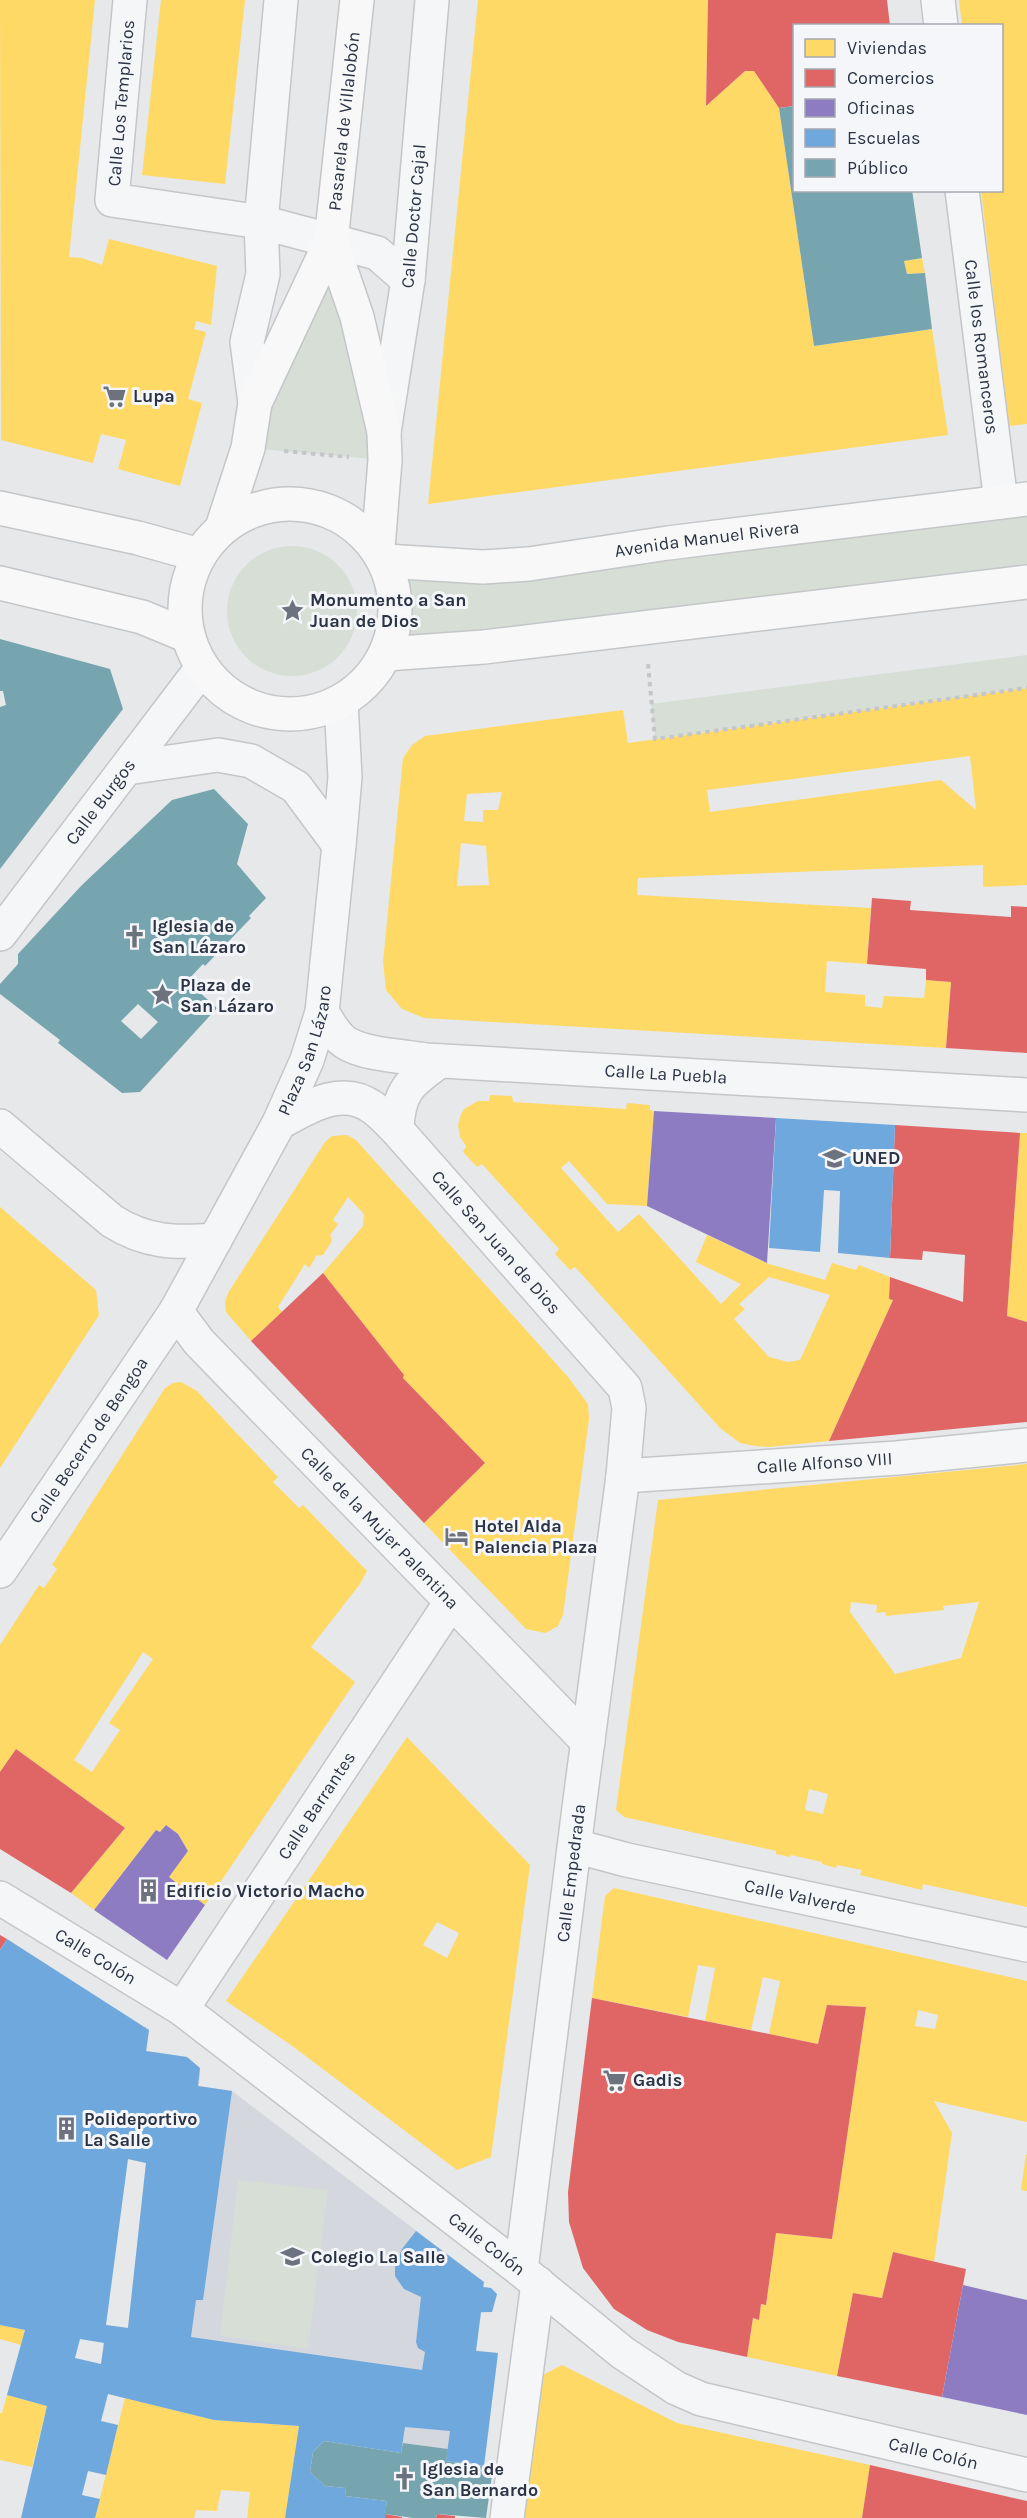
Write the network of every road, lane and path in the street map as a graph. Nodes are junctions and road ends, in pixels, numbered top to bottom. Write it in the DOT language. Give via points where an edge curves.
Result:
graph roads {
  1 [pos="130,0"];
  2 [pos="281,0"];
  3 [pos="357,0"];
  4 [pos="432,0"];
  5 [pos="938,0"];
  6 [pos="941,24"];
  7 [pos="962,192"];
  8 [pos="261,222"];
  9 [pos="331,242"];
  10 [pos="408,280"];
  11 [pos="255,403"];
  12 [pos="384,446"];
  13 [pos="248,448"];
  14 [pos="1014,501"];
  15 [pos="0,508"];
  16 [pos="222,528"];
  17 [pos="199,555"];
  18 [pos="382,555"];
  19 [pos="1027,582"];
  20 [pos="0,583"];
  21 [pos="645,627"];
  22 [pos="188,636"];
  23 [pos="386,654"];
  24 [pos="202,668"];
  25 [pos="1027,688"];
  26 [pos="341,702"];
  27 [pos="128,768"];
  28 [pos="339,844"];
  29 [pos="0,934"];
  30 [pos="322,1012"];
  31 [pos="440,1061"];
  32 [pos="1027,1095"];
  33 [pos="279,1123"];
  34 [pos="0,1126"];
  35 [pos="397,1130"];
  36 [pos="215,1240"];
  37 [pos="176,1311"];
  38 [pos="1027,1445"];
  39 [pos="623,1476"];
  40 [pos="0,1571"];
  41 [pos="452,1602"];
  42 [pos="588,1742"];
  43 [pos="575,1846"];
  44 [pos="0,1898"];
  45 [pos="1027,1946"];
  46 [pos="182,2009"];
  47 [pos="530,2277"];
  48 [pos="1027,2475"];
  49 [pos="507,2518"];
  1 -- 8 [label="street, Calle Los Templarios" via="112,200"];
  2 -- 8 [label="street"];
  3 -- 9 [label="main road, Pasarela de Villalobón"];
  4 -- 10 [label="street, Calle Doctor Cajal"];
  5 -- 6 [label="street"];
  7 -- 14 [label="street, Calle los Romanceros"];
  8 -- 9 [label="street"];
  8 -- 11 [label="street" via="263,274 247,342"];
  9 -- 10 [label="street" via="377,253"];
  9 -- 11 [label="main road"];
  9 -- 12 [label="main road, Calle Doctor Cajal" via="357,317"];
  10 -- 12 [label="street, Calle Doctor Cajal"];
  11 -- 13 [label="main road"];
  12 -- 13 [label="path"];
  12 -- 18 [label="main road, Calle Doctor Cajal"];
  13 -- 16 [label="main road"];
  14 -- 18 [label="main road, Avenida Manuel Rivera" via="529,564 483,567"];
  15 -- 17 [label="main road"];
  16 -- 17 [label="main road"];
  16 -- 18 [label="main road" via="248,512 276,504 305,504 333,511 358,527"];
  17 -- 22 [label="main road" via="188,581 184,608"];
  18 -- 23 [label="main road" via="395,592 395,623"];
  19 -- 21 [label="main road"];
  20 -- 22 [label="main road" via="142,617"];
  21 -- 23 [label="main road" via="484,647"];
  21 -- 25 [label="path" via="655,739"];
  22 -- 24 [label="main road"];
  23 -- 26 [label="main road" via="368,681"];
  24 -- 26 [label="main road" via="224,691 250,707 280,715 312,713"];
  24 -- 27 [label="street, Calle Burgos"];
  26 -- 28 [label="street, Plaza San Lázaro" via="345,777"];
  27 -- 28 [label="street" via="218,755 252,761 296,787"];
  27 -- 29 [label="street, Calle Burgos"];
  28 -- 30 [label="street, Plaza San Lázaro"];
  30 -- 31 [label="street, Calle La Puebla" via="336,1035 347,1044"];
  30 -- 33 [label="street, Plaza San Lázaro" via="307,1060"];
  31 -- 32 [label="street, Calle La Puebla"];
  31 -- 35 [label="street" via="405,1089 397,1109"];
  33 -- 35 [label="street, Calle San Juan de Dios" via="324,1099 351,1098 371,1106"];
  33 -- 36 [label="street, Plaza San Lázaro"];
  34 -- 36 [label="street" via="131,1233 183,1242"];
  35 -- 39 [label="street, Calle San Juan de Dios" via="625,1388 629,1408"];
  36 -- 37 [label="street, Plaza San Lázaro"];
  37 -- 40 [label="street, Calle Becerro de Bengoa"];
  37 -- 41 [label="street, Calle de la Mujer Palentina" via="199,1342"];
  38 -- 39 [label="street, Calle Alfonso VIII" via="897,1458"];
  39 -- 42 [label="street, Calle Empedrada"];
  41 -- 42 [label="street, Calle de la Mujer Palentina"];
  41 -- 46 [label="street, Calle Barrantes"];
  42 -- 43 [label="street, Calle Empedrada"];
  43 -- 45 [label="street, Calle Valverde"];
  43 -- 47 [label="street, Calle Empedrada"];
  44 -- 46 [label="street, Calle Colón"];
  46 -- 47 [label="street, Calle Colón"];
  47 -- 48 [label="street, Calle Colón" via="623,2353 676,2388 701,2399"];
  47 -- 49 [label="street, Calle Empedrada"];
}
